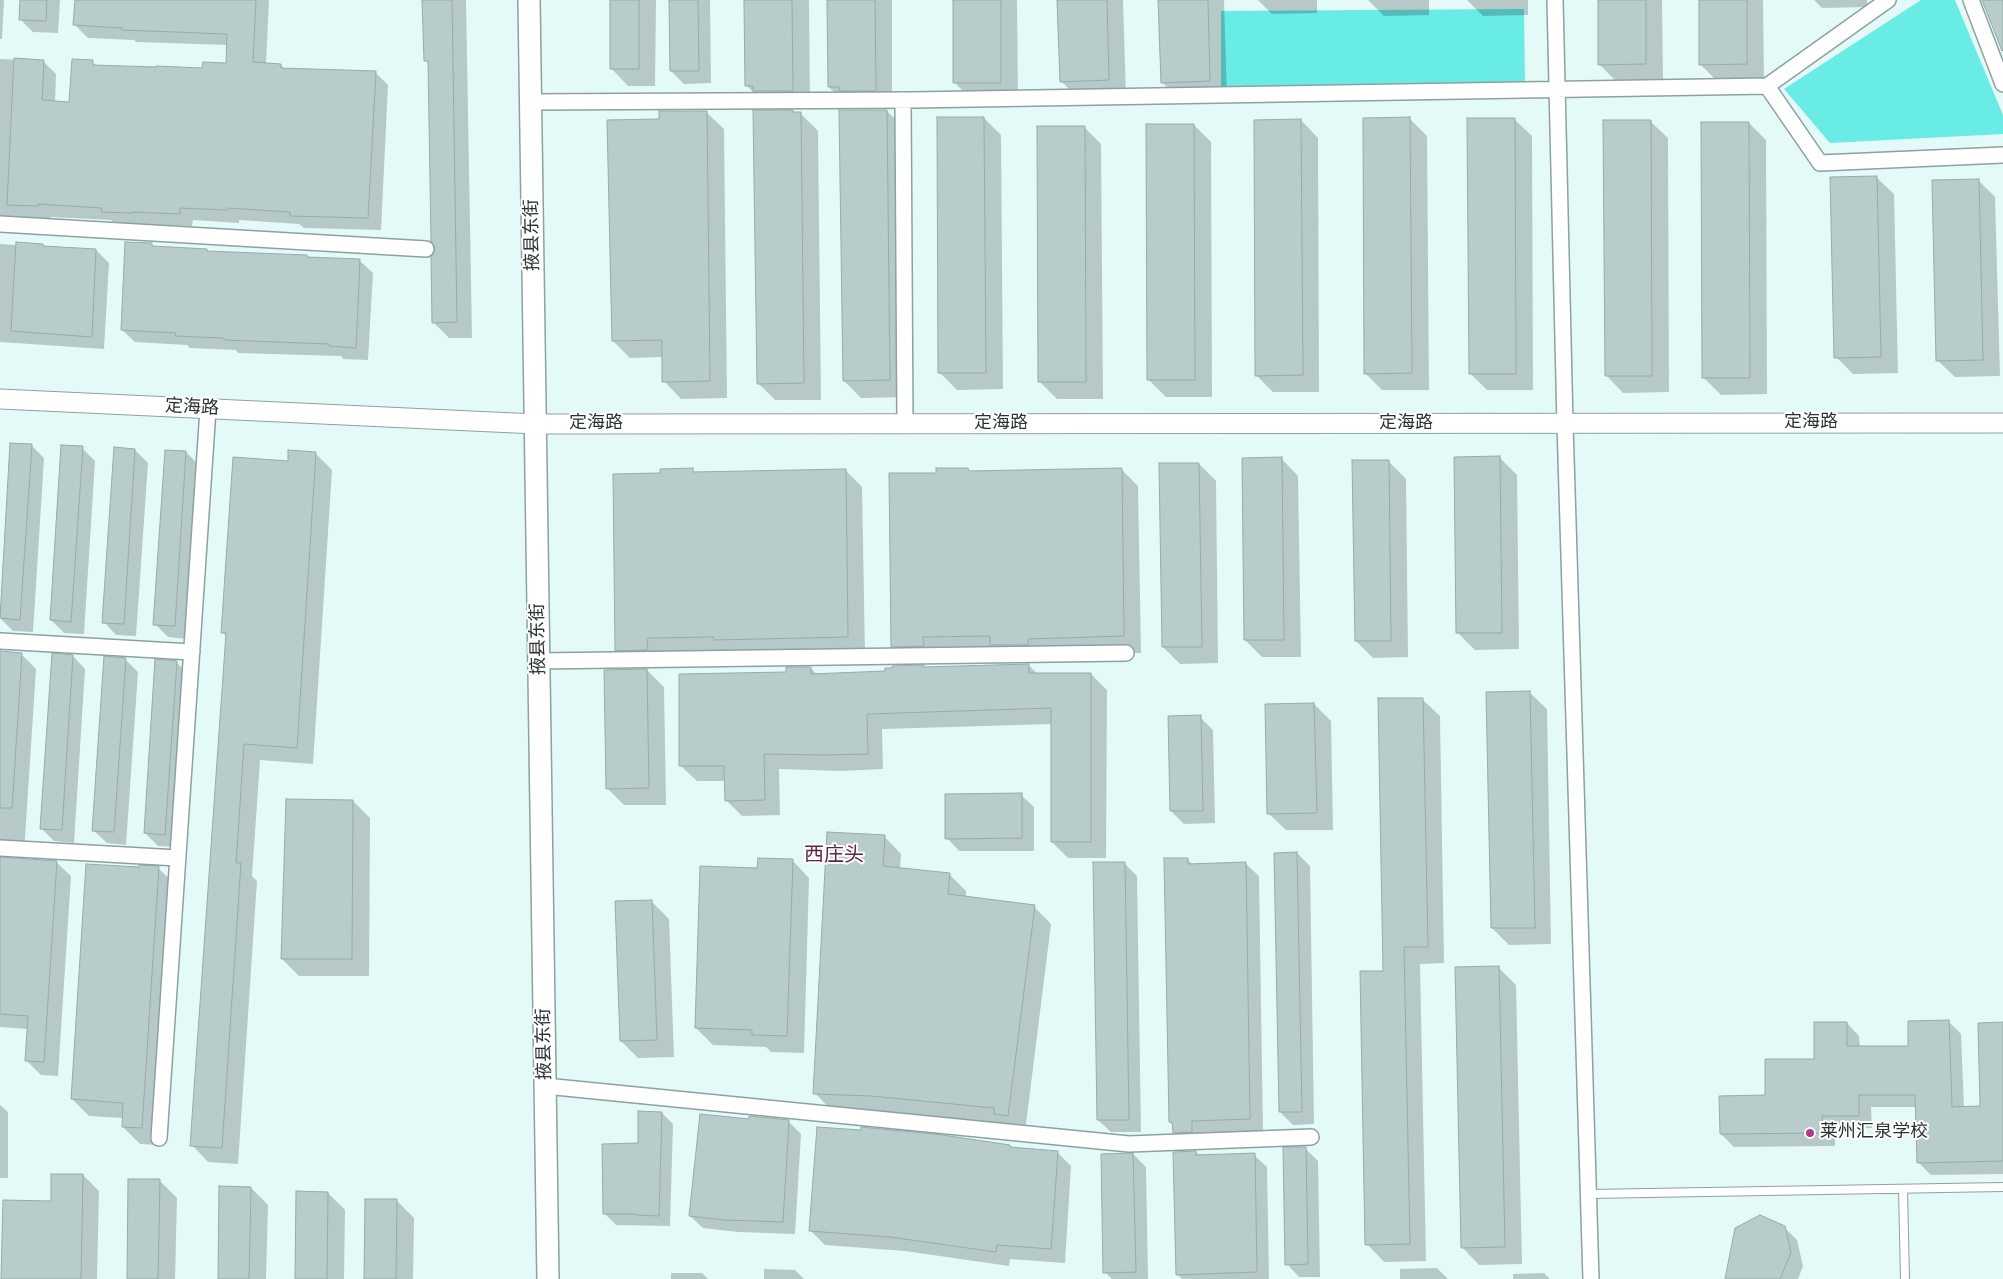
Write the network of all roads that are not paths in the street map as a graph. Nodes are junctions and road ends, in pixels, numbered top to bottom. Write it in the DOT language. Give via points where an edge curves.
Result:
graph roads {
  1 [pos="530,0"];
  2 [pos="1555,0"];
  3 [pos="1888,0"];
  4 [pos="1971,0"];
  5 [pos="2003,84"];
  6 [pos="1767,86"];
  7 [pos="1557,89"];
  8 [pos="904,100"];
  9 [pos="531,102"];
  10 [pos="2003,156"];
  11 [pos="0,224"];
  12 [pos="426,249"];
  13 [pos="0,399"];
  14 [pos="208,409"];
  15 [pos="2003,423"];
  16 [pos="536,424"];
  17 [pos="905,424"];
  18 [pos="1565,424"];
  19 [pos="0,641"];
  20 [pos="192,652"];
  21 [pos="1126,653"];
  22 [pos="539,661"];
  23 [pos="0,848"];
  24 [pos="178,858"];
  25 [pos="545,1086"];
  26 [pos="1312,1137"];
  27 [pos="159,1138"];
  28 [pos="2003,1187"];
  29 [pos="1903,1189"];
  30 [pos="1588,1194"];
  31 [pos="548,1279"];
  32 [pos="1591,1279"];
  33 [pos="1905,1279"];
  1 -- 9 [label="main road, 掖县东街"];
  2 -- 7 [label="street"];
  3 -- 6 [label="street"];
  4 -- 5 [label="street"];
  6 -- 7 [label="street"];
  6 -- 10 [label="street" via="1820,163"];
  7 -- 8 [label="street"];
  7 -- 18 [label="street"];
  8 -- 9 [label="street"];
  8 -- 17 [label="street"];
  9 -- 16 [label="main road, 掖县东街"];
  11 -- 12 [label="street"];
  13 -- 14 [label="street, 定海路"];
  14 -- 16 [label="street, 定海路"];
  14 -- 20 [label="street"];
  15 -- 18 [label="street, 定海路"];
  16 -- 17 [label="street, 定海路"];
  16 -- 22 [label="main road, 掖县东街"];
  17 -- 18 [label="street, 定海路"];
  18 -- 30 [label="street"];
  19 -- 20 [label="street"];
  20 -- 24 [label="street"];
  21 -- 22 [label="street"];
  22 -- 25 [label="main road, 掖县东街"];
  23 -- 24 [label="street"];
  24 -- 27 [label="street"];
  25 -- 26 [label="street" via="1129,1144"];
  25 -- 31 [label="main road, 掖县东街"];
  28 -- 29 [label="lane"];
  29 -- 30 [label="lane"];
  29 -- 33 [label="lane"];
  30 -- 32 [label="street"];
}
